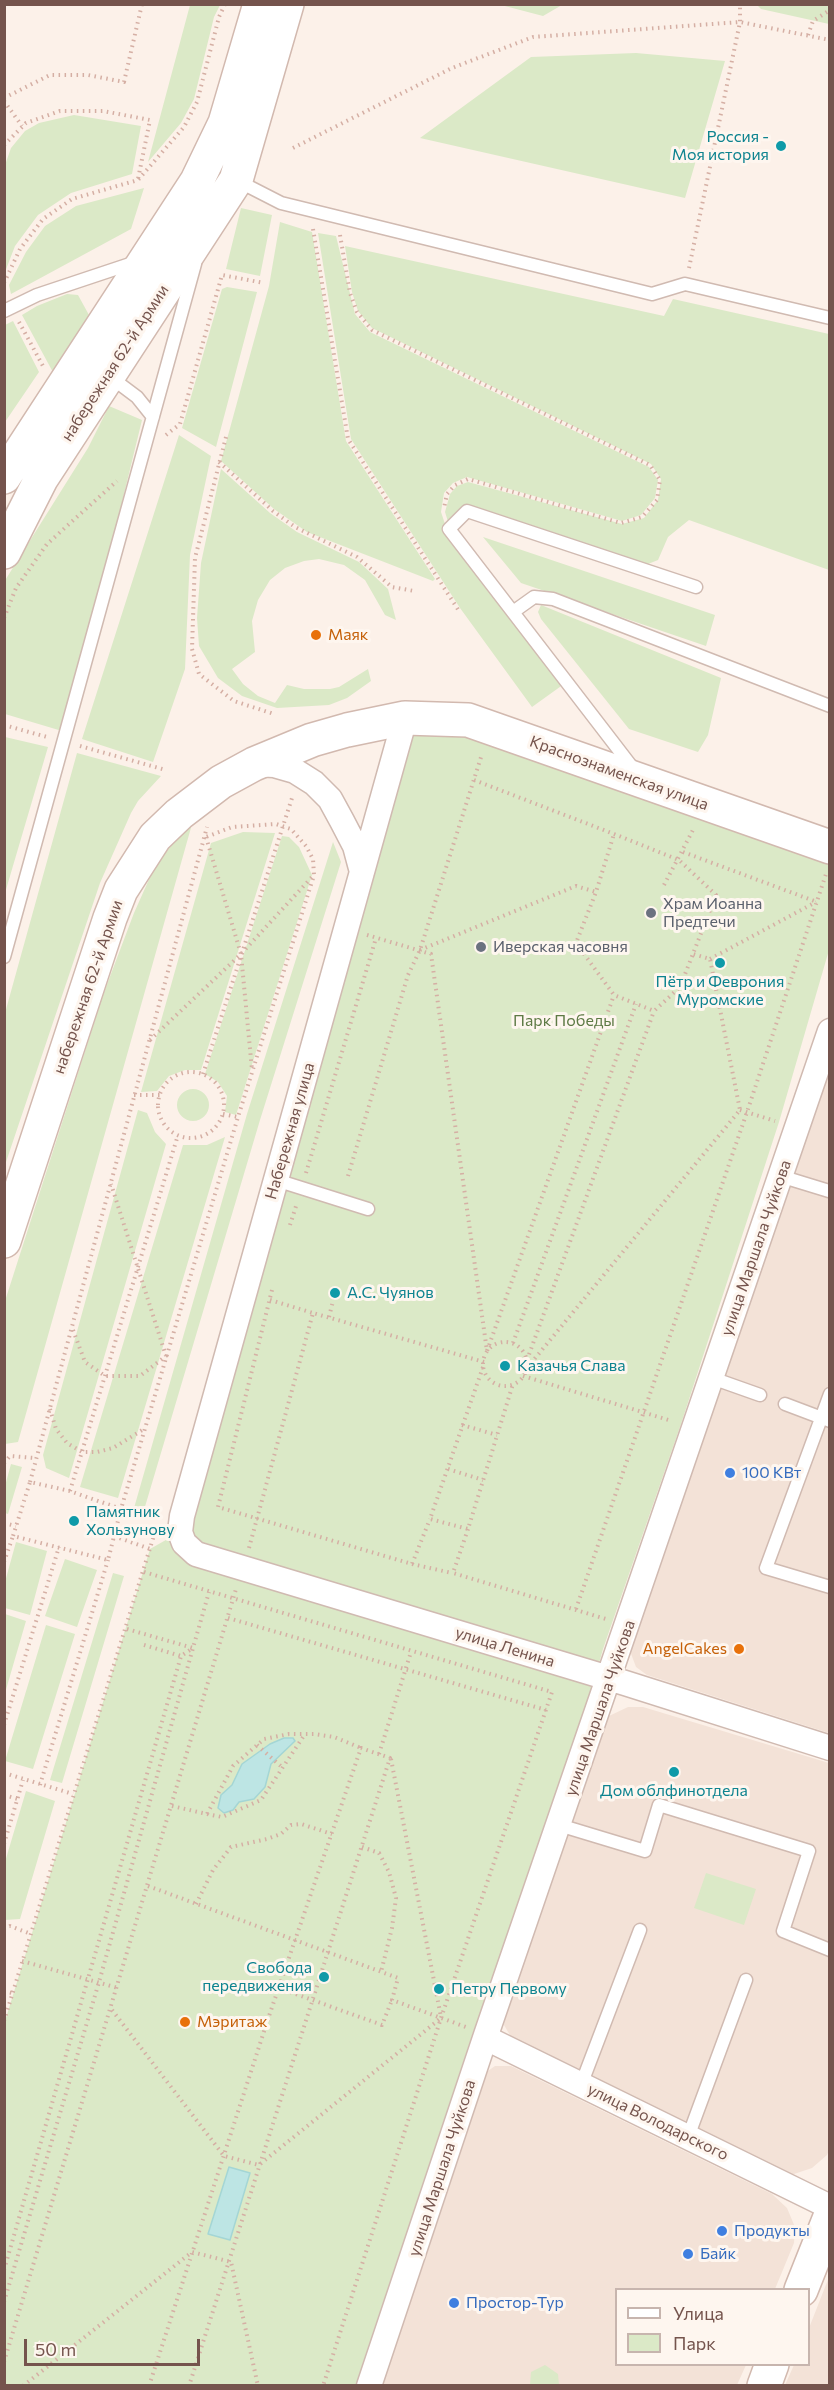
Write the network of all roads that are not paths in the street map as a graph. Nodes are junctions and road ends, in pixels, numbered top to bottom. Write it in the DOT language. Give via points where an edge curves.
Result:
graph roads {
  1 [pos="260,4"];
  2 [pos="287,4"];
  3 [pos="222,169"];
  4 [pos="208,219"];
  5 [pos="148,258"];
  6 [pos="8,309"];
  7 [pos="830,318"];
  8 [pos="103,382"];
  9 [pos="153,417"];
  10 [pos="4,477"];
  11 [pos="4,552"];
  12 [pos="696,587"];
  13 [pos="513,612"];
  14 [pos="830,706"];
  15 [pos="405,718"];
  16 [pos="254,764"];
  17 [pos="645,784"];
  18 [pos="828,860"];
  19 [pos="362,872"];
  20 [pos="4,957"];
  21 [pos="830,1031"];
  22 [pos="780,1176"];
  23 [pos="276,1180"];
  24 [pos="829,1191"];
  25 [pos="368,1209"];
  26 [pos="4,1241"];
  27 [pos="712,1378"];
  28 [pos="830,1394"];
  29 [pos="760,1395"];
  30 [pos="785,1404"];
  31 [pos="825,1419"];
  32 [pos="184,1543"];
  33 [pos="830,1587"];
  34 [pos="610,1679"];
  35 [pos="830,1748"];
  36 [pos="560,1825"];
  37 [pos="640,1930"];
  38 [pos="830,1950"];
  39 [pos="746,1980"];
  40 [pos="480,2034"];
  41 [pos="582,2085"];
  42 [pos="688,2137"];
  43 [pos="830,2207"];
  44 [pos="830,2217"];
  45 [pos="801,2288"];
  46 [pos="771,2366"];
  47 [pos="369,2385"];
  48 [pos="764,2385"];
  1 -- 3 [label="main road, набережная 62-й Армии" via="225,123"];
  2 -- 3 [label="main road"];
  3 -- 4 [label="main road, набережная 62-й Армии"];
  3 -- 5 [label="main road, набережная 62-й Армии"];
  3 -- 7 [label="lane" via="281,203 652,294 685,284"];
  4 -- 8 [label="main road, набережная 62-й Армии"];
  4 -- 9 [label="lane"];
  5 -- 6 [label="lane" via="37,295"];
  5 -- 10 [label="main road, набережная 62-й Армии"];
  8 -- 9 [label="lane" via="121,385"];
  8 -- 11 [label="main road, набережная 62-й Армии" via="41,479"];
  9 -- 20 [label="lane"];
  12 -- 13 [label="lane" via="467,511 449,529"];
  13 -- 14 [label="lane" via="534,597 553,599"];
  13 -- 17 [label="lane"];
  15 -- 16 [label="main road, набережная 62-й Армии" via="312,740"];
  15 -- 17 [label="main road, Краснознаменская улица" via="468,720"];
  15 -- 19 [label="street, Набережная улица"];
  16 -- 19 [label="street" via="295,771 314,783 330,799 342,821"];
  16 -- 26 [label="main road, набережная 62-й Армии" via="221,782 179,814 155,837 121,890"];
  17 -- 18 [label="main road, Краснознаменская улица"];
  19 -- 23 [label="street, Набережная улица"];
  21 -- 22 [label="street, улица Маршала Чуйкова"];
  22 -- 24 [label="lane"];
  22 -- 27 [label="street, улица Маршала Чуйкова"];
  23 -- 25 [label="lane"];
  23 -- 32 [label="street, Набережная улица" via="182,1516 180,1532"];
  27 -- 29 [label="lane"];
  27 -- 34 [label="street, улица Маршала Чуйкова"];
  28 -- 31 [label="lane"];
  30 -- 31 [label="lane"];
  31 -- 33 [label="lane" via="766,1568"];
  32 -- 34 [label="street, улица Ленина" via="196,1554 211,1559"];
  34 -- 35 [label="street, улица Ленина"];
  34 -- 36 [label="street, улица Маршала Чуйкова"];
  36 -- 38 [label="lane" via="645,1851 659,1805 809,1851 783,1931"];
  36 -- 40 [label="street, улица Маршала Чуйкова"];
  37 -- 41 [label="lane"];
  39 -- 42 [label="lane"];
  40 -- 41 [label="street, улица Володарского"];
  40 -- 47 [label="street, улица Маршала Чуйкова"];
  41 -- 42 [label="street, улица Володарского"];
  42 -- 43 [label="street, улица Володарского"];
  44 -- 45 [label="main road"];
  46 -- 48 [label="main road"];
}
